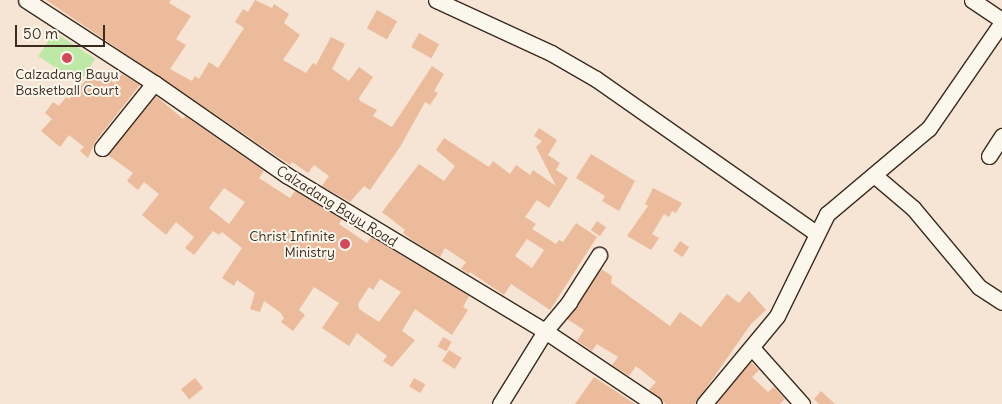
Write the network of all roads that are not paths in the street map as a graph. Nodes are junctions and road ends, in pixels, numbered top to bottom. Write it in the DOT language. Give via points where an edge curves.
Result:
graph roads {
  1 [pos="26,0"];
  2 [pos="436,0"];
  3 [pos="972,0"];
  4 [pos="1002,21"];
  5 [pos="154,83"];
  6 [pos="1002,136"];
  7 [pos="102,148"];
  8 [pos="989,156"];
  9 [pos="874,175"];
  10 [pos="816,233"];
  11 [pos="599,255"];
  12 [pos="1002,302"];
  13 [pos="545,331"];
  14 [pos="753,349"];
  15 [pos="500,404"];
  16 [pos="654,404"];
  17 [pos="704,404"];
  18 [pos="802,404"];
  1 -- 5 [label="street, Calzadang Bayu Road"];
  2 -- 10 [label="street" via="551,53 596,79"];
  3 -- 4 [label="street"];
  4 -- 9 [label="street" via="929,128"];
  5 -- 7 [label="street"];
  5 -- 13 [label="street, Calzadang Bayu Road" via="288,176"];
  6 -- 8 [label="street"];
  9 -- 10 [label="street" via="840,200"];
  9 -- 12 [label="street" via="914,208 980,287"];
  10 -- 14 [label="street" via="777,316"];
  11 -- 13 [label="street" via="570,302"];
  13 -- 15 [label="street"];
  13 -- 16 [label="street, Calzadang Bayu Road"];
  14 -- 17 [label="street"];
  14 -- 18 [label="street"];
}
